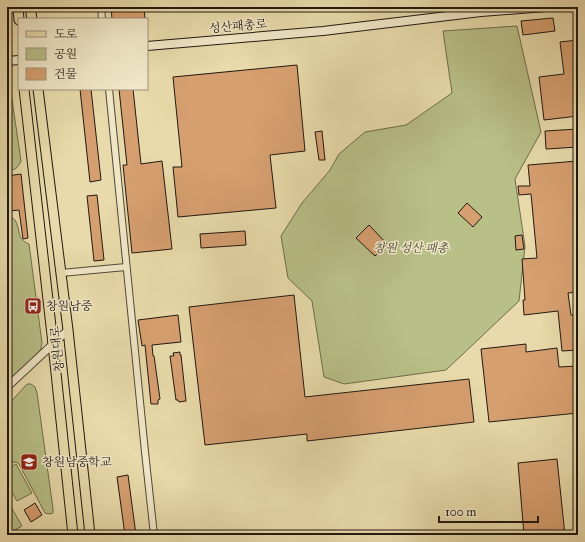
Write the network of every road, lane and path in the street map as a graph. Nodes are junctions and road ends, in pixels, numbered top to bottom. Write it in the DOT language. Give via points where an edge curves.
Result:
graph roads {
  1 [pos="18,7"];
  2 [pos="30,7"];
  3 [pos="100,7"];
  4 [pos="546,7"];
  5 [pos="19,18"];
  6 [pos="32,18"];
  7 [pos="102,18"];
  8 [pos="148,46"];
  9 [pos="18,60"];
  10 [pos="7,61"];
  11 [pos="24,90"];
  12 [pos="38,90"];
  13 [pos="109,90"];
  14 [pos="126,267"];
  15 [pos="60,273"];
  16 [pos="68,330"];
  17 [pos="53,344"];
  18 [pos="7,387"];
  19 [pos="72,535"];
  20 [pos="90,535"];
  21 [pos="154,535"];
  1 -- 5 [label="main road"];
  2 -- 6 [label="main road"];
  3 -- 7 [label="street"];
  4 -- 8 [label="main road, 성산패총로" via="323,31"];
  9 -- 10 [label="main road"];
  11 -- 17 [label="main road, 창원대로"];
  12 -- 15 [label="main road, 창원대로"];
  13 -- 14 [label="street"];
  14 -- 15 [label="street"];
  14 -- 21 [label="street"];
  15 -- 16 [label="main road, 창원대로"];
  16 -- 17 [label="street"];
  16 -- 20 [label="main road, 창원대로"];
  17 -- 18 [label="street"];
  17 -- 19 [label="main road, 창원대로"];
}
